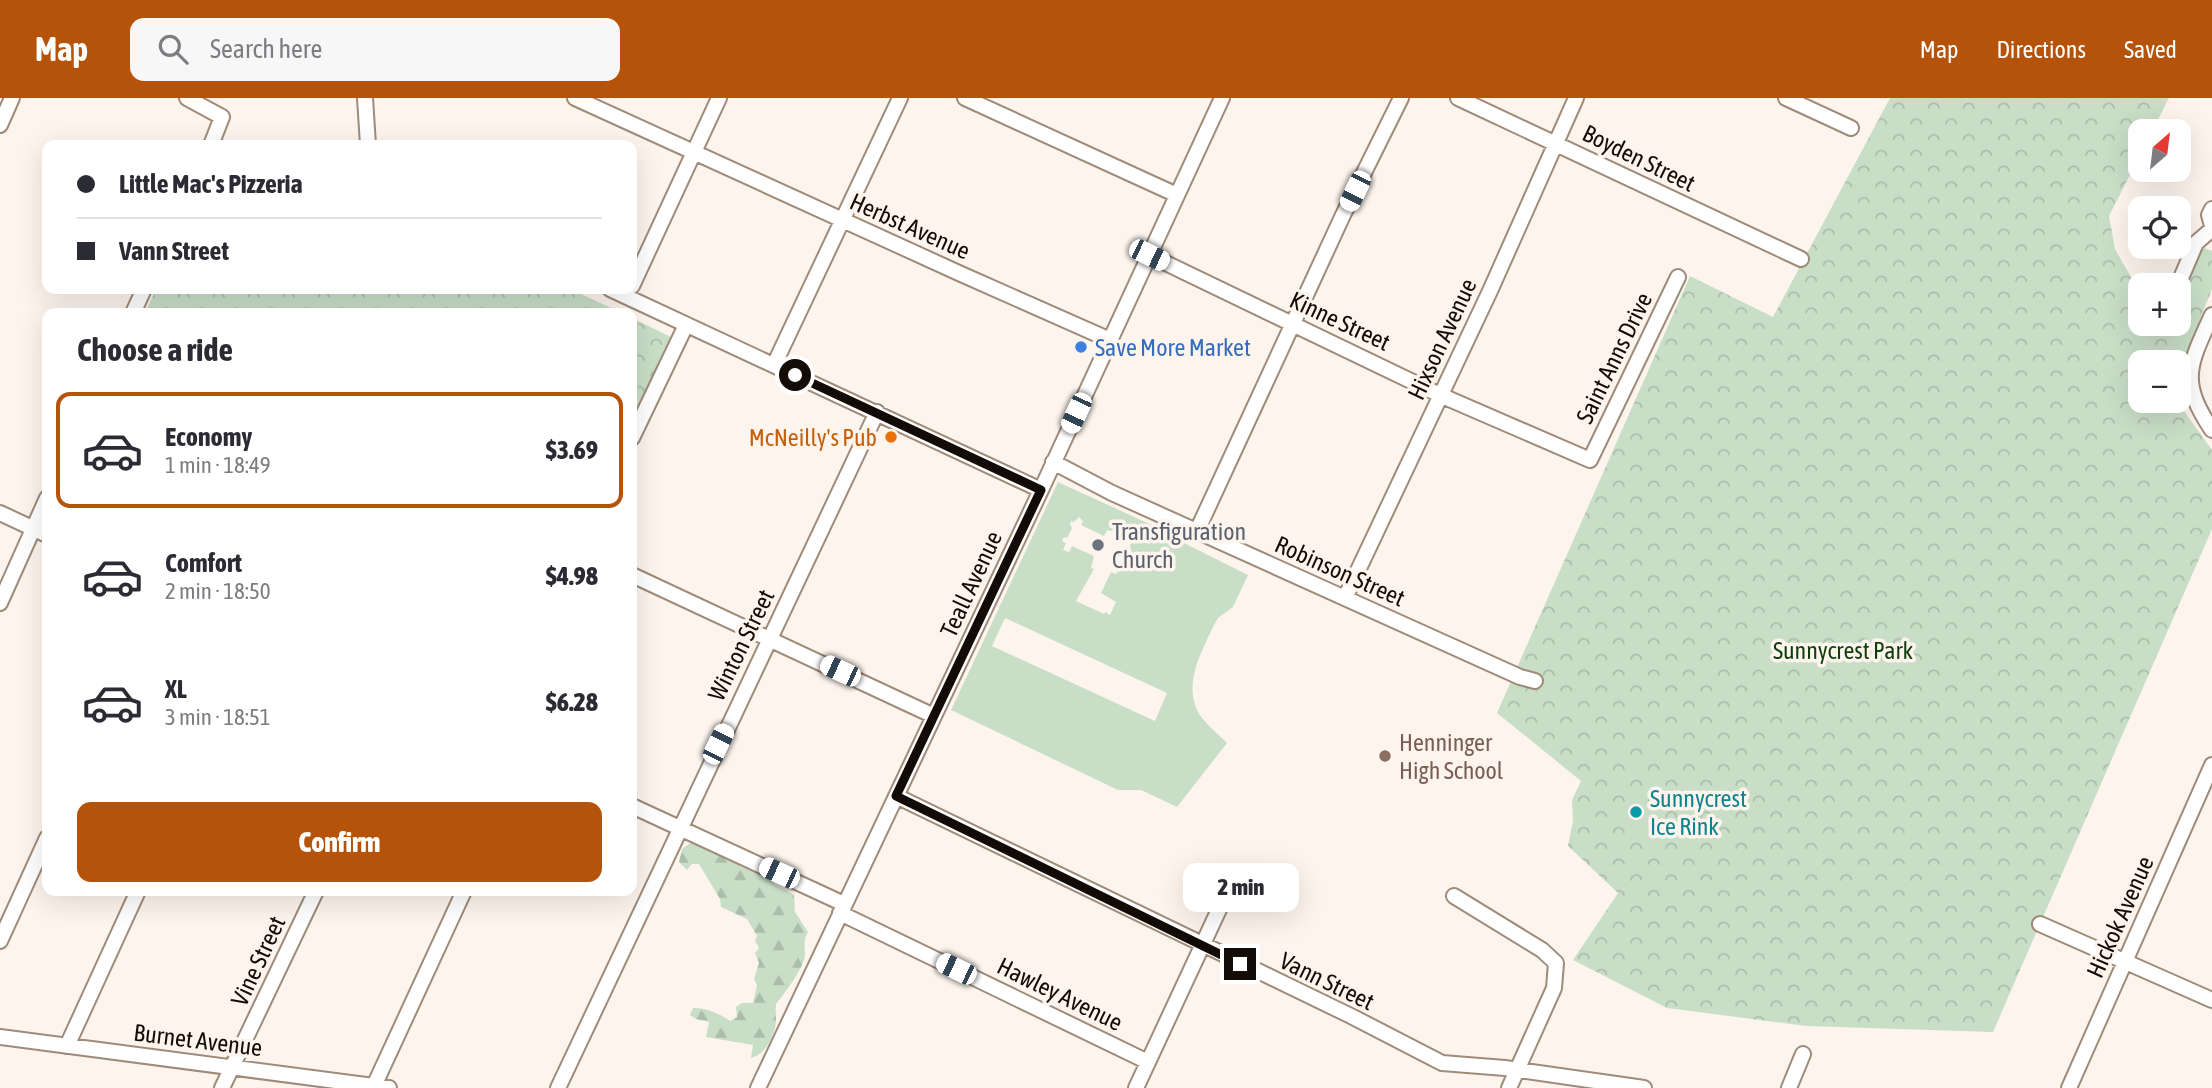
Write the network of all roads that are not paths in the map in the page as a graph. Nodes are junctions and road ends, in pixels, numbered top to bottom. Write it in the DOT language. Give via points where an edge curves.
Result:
graph roads {
  1 [pos="12,98"];
  2 [pos="187,98"];
  3 [pos="365,98"];
  4 [pos="576,98"];
  5 [pos="719,98"];
  6 [pos="900,98"];
  7 [pos="965,98"];
  8 [pos="1222,98"];
  9 [pos="1401,98"];
  10 [pos="1458,98"];
  11 [pos="1576,98"];
  12 [pos="1786,98"];
  13 [pos="216,108"];
  14 [pos="0,125"];
  15 [pos="1851,128"];
  16 [pos="212,140"];
  17 [pos="368,140"];
  18 [pos="1555,144"];
  19 [pos="692,152"];
  20 [pos="1177,195"];
  21 [pos="2212,209"];
  22 [pos="843,220"];
  23 [pos="2212,228"];
  24 [pos="1149,255"];
  25 [pos="1801,259"];
  26 [pos="2183,273"];
  27 [pos="637,274"];
  28 [pos="1678,277"];
  29 [pos="636,294"];
  30 [pos="2212,315"];
  31 [pos="686,325"];
  32 [pos="1294,325"];
  33 [pos="1110,340"];
  34 [pos="774,365"];
  35 [pos="1440,395"];
  36 [pos="877,412"];
  37 [pos="637,428"];
  38 [pos="2212,430"];
  39 [pos="1590,460"];
  40 [pos="1054,462"];
  41 [pos="1041,490"];
  42 [pos="42,509"];
  43 [pos="0,513"];
  44 [pos="33,529"];
  45 [pos="1197,531"];
  46 [pos="42,533"];
  47 [pos="637,577"];
  48 [pos="1345,598"];
  49 [pos="0,603"];
  50 [pos="769,638"];
  51 [pos="1535,681"];
  52 [pos="934,716"];
  53 [pos="2212,765"];
  54 [pos="896,796"];
  55 [pos="637,808"];
  56 [pos="681,828"];
  57 [pos="42,849"];
  58 [pos="1235,875"];
  59 [pos="136,896"];
  60 [pos="314,896"];
  61 [pos="462,896"];
  62 [pos="1454,896"];
  63 [pos="842,908"];
  64 [pos="2040,924"];
  65 [pos="0,942"];
  66 [pos="1202,946"];
  67 [pos="2125,962"];
  68 [pos="2212,1000"];
  69 [pos="0,1037"];
  70 [pos="67,1046"];
  71 [pos="1803,1054"];
  72 [pos="1148,1062"];
  73 [pos="231,1067"];
  74 [pos="1517,1070"];
  75 [pos="382,1087"];
  76 [pos="222,1088"];
  77 [pos="558,1088"];
  78 [pos="758,1088"];
  79 [pos="1136,1088"];
  80 [pos="1509,1088"];
  81 [pos="1643,1088"];
  82 [pos="1788,1088"];
  83 [pos="2069,1088"];
  1 -- 14 [label="street"];
  2 -- 13 [label="street"];
  3 -- 17 [label="street"];
  4 -- 19 [label="street, Herbst Avenue"];
  5 -- 19 [label="street"];
  6 -- 22 [label="street"];
  7 -- 20 [label="street"];
  8 -- 20 [label="street, Teall Avenue"];
  9 -- 32 [label="street"];
  10 -- 18 [label="street, Boyden Street"];
  11 -- 18 [label="street, Hixson Avenue"];
  12 -- 15 [label="street"];
  13 -- 16 [label="street"];
  18 -- 25 [label="street, Boyden Street"];
  18 -- 35 [label="street, Hixson Avenue"];
  19 -- 22 [label="street, Herbst Avenue"];
  19 -- 27 [label="street"];
  20 -- 24 [label="street, Teall Avenue"];
  21 -- 23 [label="street"];
  22 -- 33 [label="street, Herbst Avenue"];
  22 -- 34 [label="street"];
  23 -- 26 [label="street" via="2196,243"];
  24 -- 32 [label="street, Kinne Street"];
  24 -- 33 [label="street, Teall Avenue"];
  28 -- 39 [label="street, Saint Anns Drive"];
  29 -- 31 [label="street"];
  30 -- 38 [label="street" via="2191,376 2194,402"];
  31 -- 34 [label="street"];
  31 -- 37 [label="street"];
  32 -- 35 [label="street, Kinne Street"];
  32 -- 45 [label="street"];
  33 -- 40 [label="street, Teall Avenue"];
  34 -- 36 [label="street"];
  35 -- 39 [label="street, Kinne Street"];
  35 -- 48 [label="street, Hixson Avenue"];
  36 -- 41 [label="street"];
  36 -- 50 [label="street, Winton Street"];
  40 -- 41 [label="street, Teall Avenue"];
  40 -- 45 [label="street, Robinson Street"];
  41 -- 52 [label="street, Teall Avenue"];
  42 -- 44 [label="street"];
  43 -- 44 [label="street"];
  44 -- 46 [label="street"];
  44 -- 49 [label="street"];
  45 -- 48 [label="street, Robinson Street"];
  47 -- 50 [label="street"];
  48 -- 51 [label="street, Robinson Street"];
  50 -- 52 [label="street"];
  50 -- 56 [label="street, Winton Street"];
  52 -- 54 [label="street, Teall Avenue"];
  53 -- 67 [label="street, Hickok Avenue"];
  54 -- 63 [label="street, Teall Avenue"];
  54 -- 66 [label="street, Vann Street"];
  55 -- 56 [label="street, Hawley Avenue"];
  56 -- 63 [label="street, Hawley Avenue"];
  56 -- 77 [label="street, Winton Street"];
  57 -- 65 [label="street"];
  58 -- 66 [label="street"];
  59 -- 70 [label="street"];
  60 -- 73 [label="street, Vine Street"];
  61 -- 75 [label="street"];
  62 -- 74 [label="street" via="1556,963 1554,988"];
  63 -- 72 [label="street, Hawley Avenue"];
  63 -- 78 [label="street, Teall Avenue"];
  64 -- 67 [label="street"];
  66 -- 72 [label="street"];
  66 -- 74 [label="street, Vann Street" via="1442,1063"];
  67 -- 68 [label="street"];
  67 -- 83 [label="street, Hickok Avenue"];
  69 -- 70 [label="street, Burnet Avenue"];
  70 -- 73 [label="street, Burnet Avenue"];
  71 -- 82 [label="street"];
  72 -- 79 [label="street"];
  73 -- 75 [label="street, Burnet Avenue"];
  73 -- 76 [label="street, Vine Street"];
  74 -- 80 [label="street"];
  74 -- 81 [label="street, Vann Street"];
}
